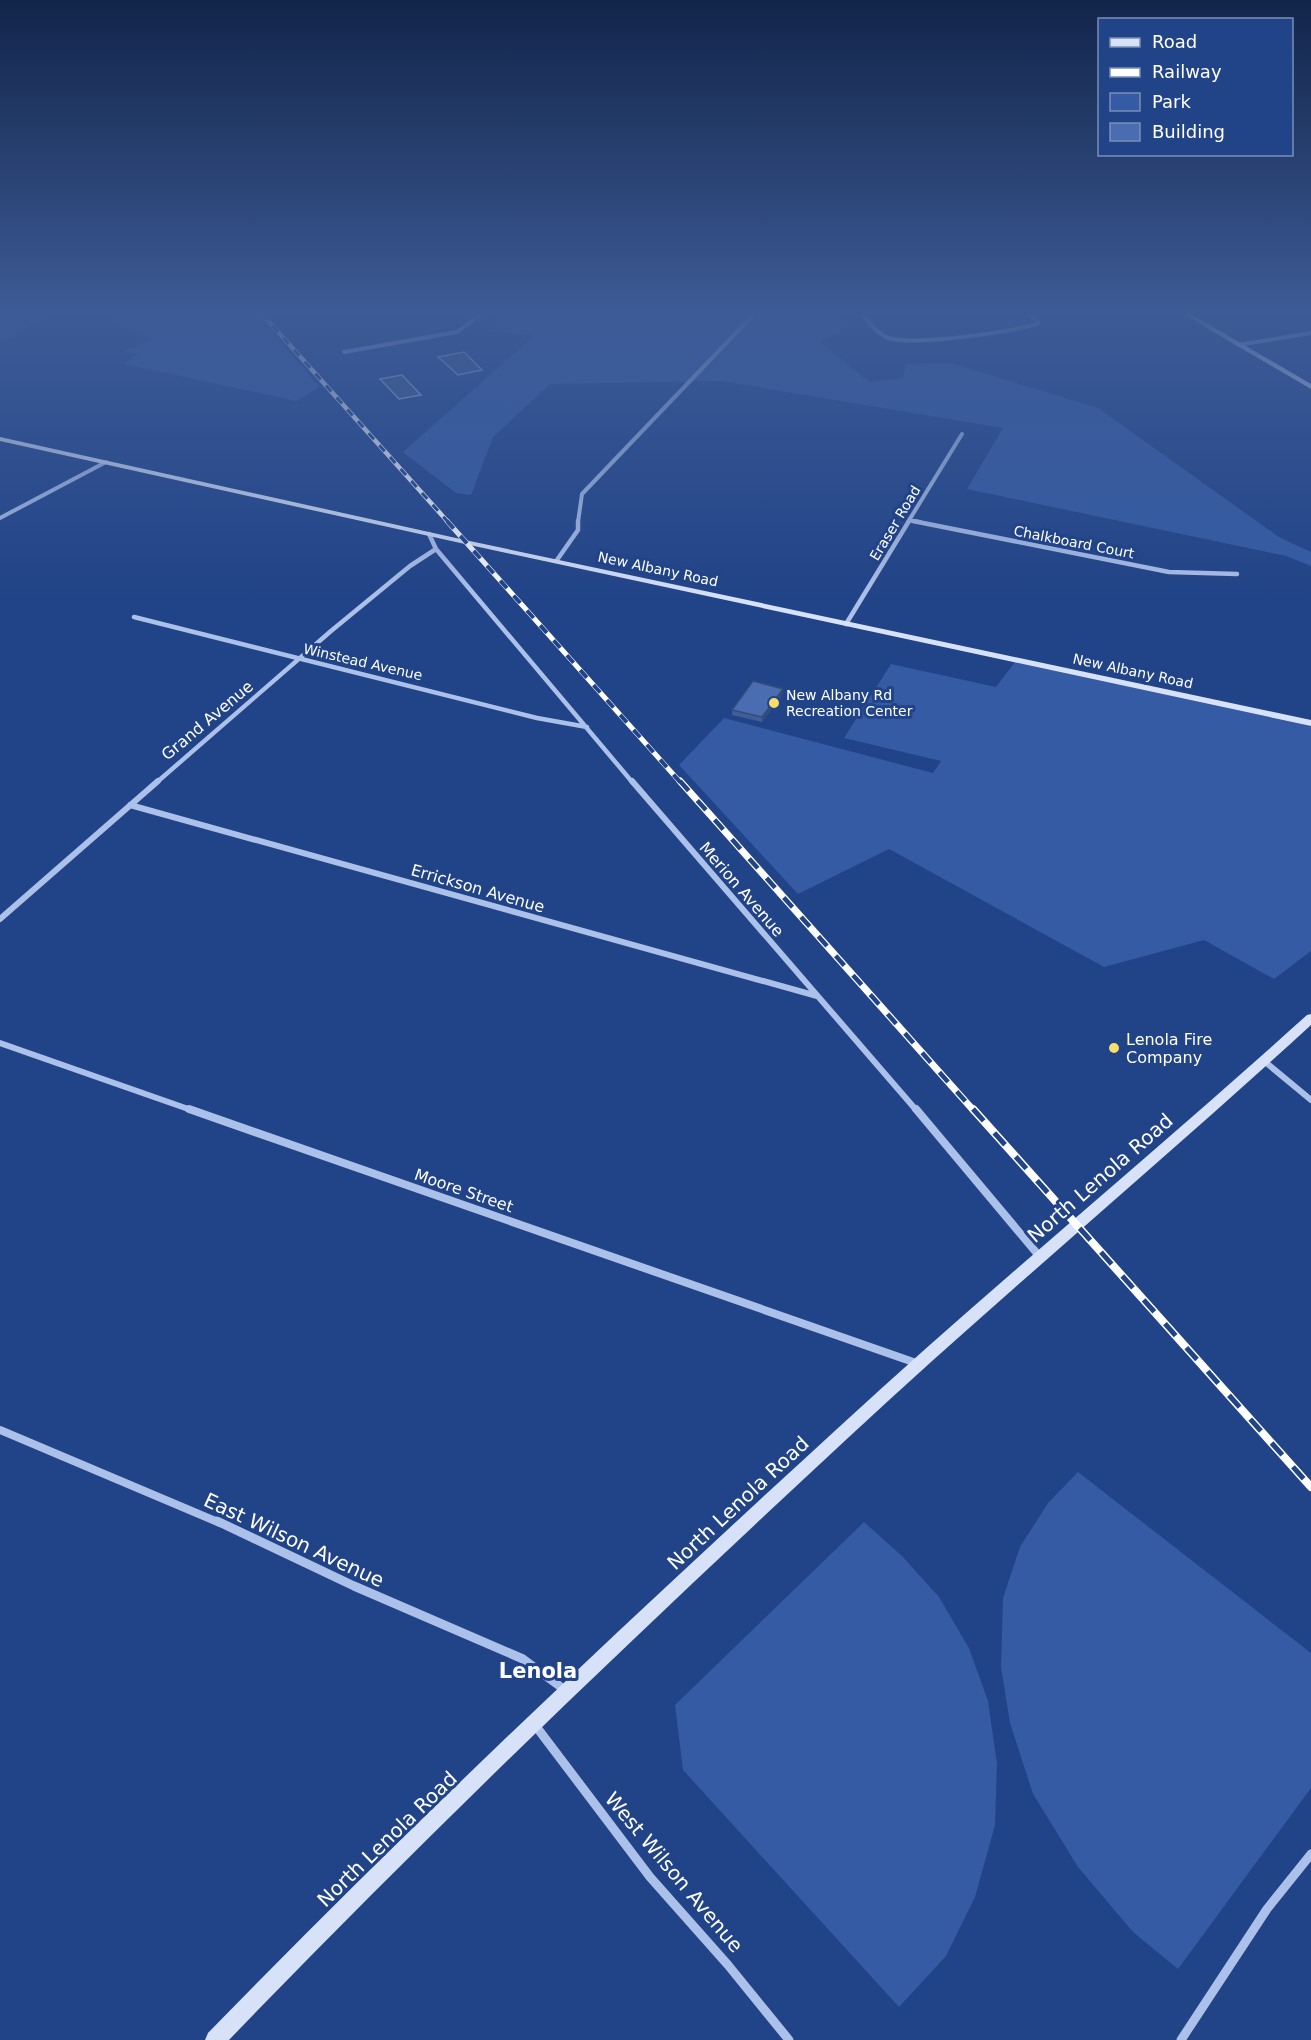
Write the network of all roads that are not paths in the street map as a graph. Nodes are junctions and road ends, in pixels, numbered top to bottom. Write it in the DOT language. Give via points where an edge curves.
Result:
graph roads {
  1 [pos="663,409"];
  2 [pos="962,434"];
  3 [pos="0,439"];
  4 [pos="106,462"];
  5 [pos="0,518"];
  6 [pos="909,520"];
  7 [pos="429,534"];
  8 [pos="436,549"];
  9 [pos="557,560"];
  10 [pos="1237,574"];
  11 [pos="134,616"];
  12 [pos="846,624"];
  13 [pos="300,659"];
  14 [pos="1311,723"];
  15 [pos="587,727"];
  16 [pos="130,805"];
  17 [pos="0,919"];
  18 [pos="818,997"];
  19 [pos="1311,1018"];
  20 [pos="0,1043"];
  21 [pos="1264,1061"];
  22 [pos="1311,1100"];
  23 [pos="1040,1258"];
  24 [pos="920,1364"];
  25 [pos="0,1430"];
  26 [pos="568,1692"];
  27 [pos="534,1725"];
  28 [pos="1311,1854"];
  29 [pos="215,2040"];
  30 [pos="789,2040"];
  31 [pos="1181,2040"];
  1 -- 9 [label="street" via="582,494 578,530"];
  2 -- 6 [label="street, Eraser Road"];
  3 -- 4 [label="main road, New Albany Road"];
  4 -- 5 [label="street"];
  4 -- 7 [label="main road, New Albany Road"];
  6 -- 10 [label="street, Chalkboard Court" via="1169,572"];
  6 -- 12 [label="street, Eraser Road"];
  7 -- 8 [label="street, Merion Avenue"];
  7 -- 9 [label="main road, New Albany Road"];
  8 -- 13 [label="street, Grand Avenue" via="399,574"];
  8 -- 15 [label="street, Merion Avenue"];
  9 -- 12 [label="main road, New Albany Road"];
  11 -- 13 [label="street, Winstead Avenue"];
  12 -- 14 [label="main road, New Albany Road"];
  13 -- 15 [label="street, Winstead Avenue"];
  13 -- 16 [label="street, Grand Avenue"];
  15 -- 18 [label="street, Merion Avenue"];
  16 -- 17 [label="street, Grand Avenue"];
  16 -- 18 [label="street, Errickson Avenue"];
  18 -- 23 [label="street, Merion Avenue"];
  19 -- 21 [label="main road, North Lenola Road"];
  20 -- 24 [label="street, Moore Street"];
  21 -- 22 [label="street"];
  21 -- 23 [label="main road, North Lenola Road"];
  23 -- 24 [label="main road, North Lenola Road"];
  24 -- 26 [label="main road, North Lenola Road"];
  25 -- 26 [label="street, East Wilson Avenue" via="214,1520 523,1659"];
  26 -- 27 [label="main road, North Lenola Road"];
  27 -- 29 [label="main road, North Lenola Road" via="332,1919"];
  27 -- 30 [label="street, West Wilson Avenue" via="650,1877"];
  28 -- 31 [label="street" via="1267,1909"];
}
